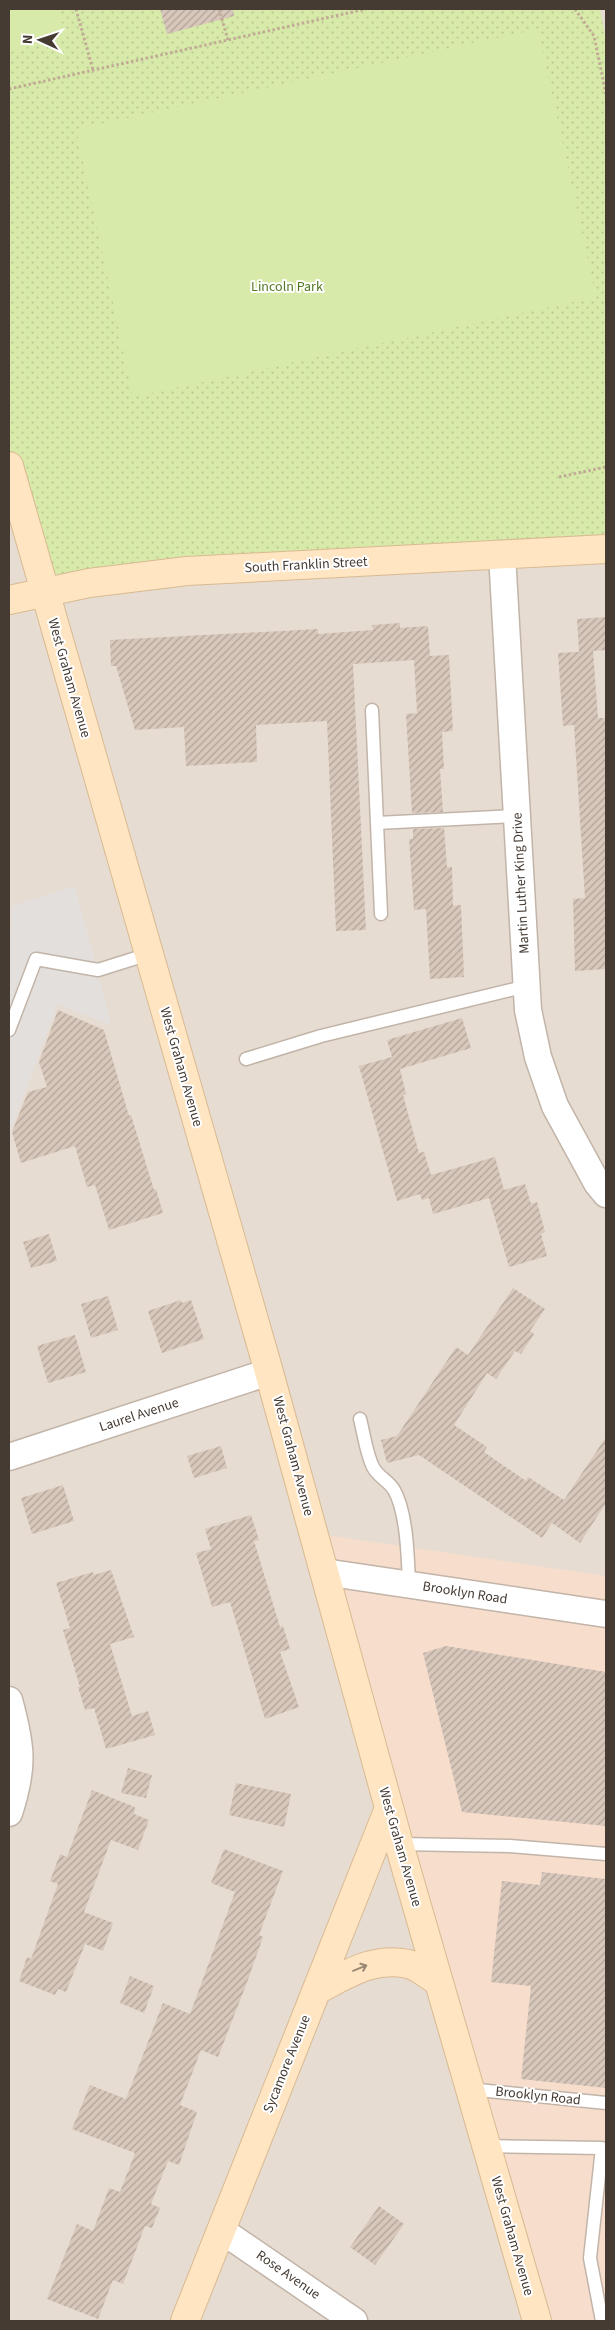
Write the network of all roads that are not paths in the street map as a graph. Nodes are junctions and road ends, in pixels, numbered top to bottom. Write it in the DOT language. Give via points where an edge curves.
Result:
graph roads {
  1 [pos="9,466"];
  2 [pos="606,549"];
  3 [pos="502,554"];
  4 [pos="44,592"];
  5 [pos="9,600"];
  6 [pos="372,710"];
  7 [pos="517,816"];
  8 [pos="377,823"];
  9 [pos="381,914"];
  10 [pos="149,954"];
  11 [pos="527,986"];
  12 [pos="9,1030"];
  13 [pos="246,1059"];
  14 [pos="606,1194"];
  15 [pos="269,1372"];
  16 [pos="360,1419"];
  17 [pos="9,1458"];
  18 [pos="324,1572"];
  19 [pos="409,1585"];
  20 [pos="606,1614"];
  21 [pos="9,1700"];
  22 [pos="389,1808"];
  23 [pos="9,1813"];
  24 [pos="399,1844"];
  25 [pos="606,1854"];
  26 [pos="438,1981"];
  27 [pos="316,1990"];
  28 [pos="469,2089"];
  29 [pos="606,2104"];
  30 [pos="485,2146"];
  31 [pos="221,2230"];
  32 [pos="185,2321"];
  33 [pos="354,2321"];
  34 [pos="537,2321"];
  35 [pos="602,2321"];
  1 -- 4 [label="street, West Graham Avenue"];
  2 -- 3 [label="street, South Franklin Street"];
  3 -- 4 [label="street, South Franklin Street" via="187,571"];
  3 -- 7 [label="street, Martin Luther King Drive"];
  4 -- 5 [label="street, South Franklin Street"];
  4 -- 10 [label="street, West Graham Avenue"];
  6 -- 8 [label="lane"];
  7 -- 8 [label="lane"];
  7 -- 11 [label="street, Martin Luther King Drive"];
  8 -- 9 [label="lane"];
  10 -- 12 [label="lane" via="98,970 36,959"];
  10 -- 15 [label="street, West Graham Avenue"];
  11 -- 13 [label="lane" via="321,1036"];
  11 -- 14 [label="street, Martin Luther King Drive" via="528,1010 538,1057 555,1106"];
  15 -- 17 [label="street, Laurel Avenue"];
  15 -- 18 [label="street, West Graham Avenue"];
  16 -- 19 [label="lane" via="372,1466 396,1496 408,1551"];
  18 -- 19 [label="street, Brooklyn Road"];
  18 -- 22 [label="street, West Graham Avenue"];
  19 -- 20 [label="street, Brooklyn Road"];
  21 -- 23 [label="street" via="21,1752 19,1782"];
  22 -- 24 [label="street, West Graham Avenue"];
  22 -- 27 [label="street, Sycamore Avenue"];
  24 -- 25 [label="lane" via="510,1846"];
  24 -- 26 [label="street, West Graham Avenue"];
  27 -- 26 [label="street, one-way" via="362,1966 385,1962 409,1964"];
  26 -- 28 [label="street, West Graham Avenue"];
  27 -- 31 [label="street, Sycamore Avenue"];
  28 -- 29 [label="lane, Brooklyn Road"];
  28 -- 30 [label="street, West Graham Avenue"];
  30 -- 34 [label="street, West Graham Avenue"];
  30 -- 35 [label="lane" via="602,2148 590,2258"];
  31 -- 32 [label="street, Sycamore Avenue"];
  31 -- 33 [label="street, Rose Avenue"];
}
